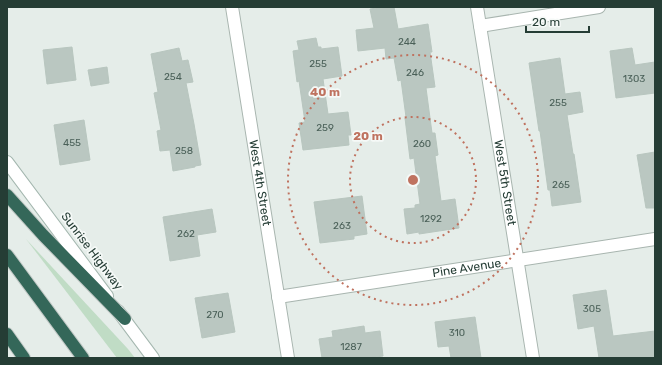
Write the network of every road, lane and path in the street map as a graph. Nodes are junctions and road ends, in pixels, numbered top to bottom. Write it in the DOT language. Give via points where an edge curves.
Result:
graph roads {
  1 [pos="232,7"];
  2 [pos="477,7"];
  3 [pos="599,7"];
  4 [pos="480,26"];
  5 [pos="7,162"];
  6 [pos="7,195"];
  7 [pos="655,238"];
  8 [pos="7,255"];
  9 [pos="517,260"];
  10 [pos="278,297"];
  11 [pos="125,319"];
  12 [pos="7,334"];
  13 [pos="24,358"];
  14 [pos="83,358"];
  15 [pos="153,358"];
  16 [pos="288,358"];
  17 [pos="533,358"];
  1 -- 10 [label="street, West 4th Street"];
  2 -- 4 [label="street, West 5th Street"];
  3 -- 4 [label="street"];
  4 -- 9 [label="street, West 5th Street"];
  5 -- 11 [label="street, Sunrise Highway"];
  6 -- 11 [label="highway" via="42,235"];
  7 -- 9 [label="street, Pine Avenue"];
  8 -- 14 [label="highway"];
  9 -- 10 [label="street, Pine Avenue"];
  9 -- 17 [label="street, West 5th Street"];
  10 -- 16 [label="street, West 4th Street"];
  11 -- 15 [label="street, Sunrise Highway"];
  12 -- 13 [label="highway"];
}
